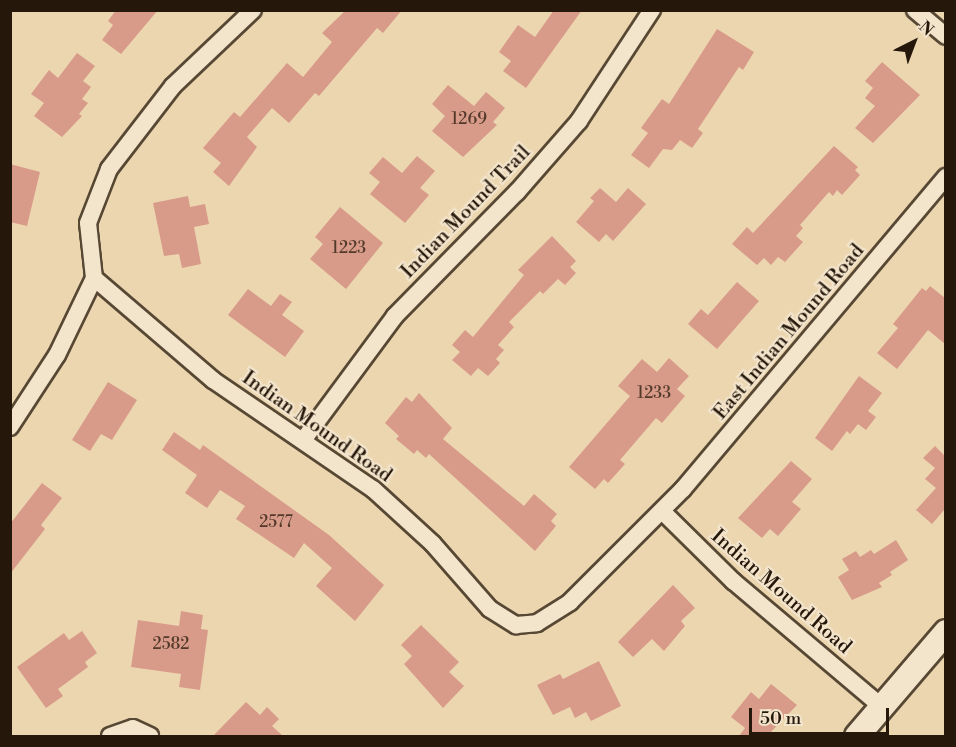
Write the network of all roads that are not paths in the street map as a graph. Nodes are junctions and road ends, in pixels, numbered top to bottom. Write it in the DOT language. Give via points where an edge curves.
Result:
graph roads {
  1 [pos="253,10"];
  2 [pos="652,10"];
  3 [pos="915,10"];
  4 [pos="945,36"];
  5 [pos="945,177"];
  6 [pos="94,278"];
  7 [pos="10,427"];
  8 [pos="304,439"];
  9 [pos="662,511"];
  10 [pos="945,632"];
  11 [pos="882,707"];
  12 [pos="110,736"];
  13 [pos="150,736"];
  14 [pos="857,736"];
  1 -- 6 [label="street" via="173,86 109,169 88,223"];
  2 -- 8 [label="street, Indian Mound Trail" via="579,121 517,192 395,316"];
  3 -- 4 [label="street"];
  5 -- 9 [label="street, East Indian Mound Road"];
  6 -- 7 [label="street" via="57,355"];
  6 -- 8 [label="street, Indian Mound Road" via="213,380"];
  8 -- 9 [label="street, Indian Mound Road" via="373,489 433,543 490,609 516,625 537,623 556,613"];
  9 -- 11 [label="street, Indian Mound Road" via="733,581"];
  10 -- 11 [label="street"];
  11 -- 14 [label="street"];
  12 -- 13 [label="street" via="133,728"];
}
